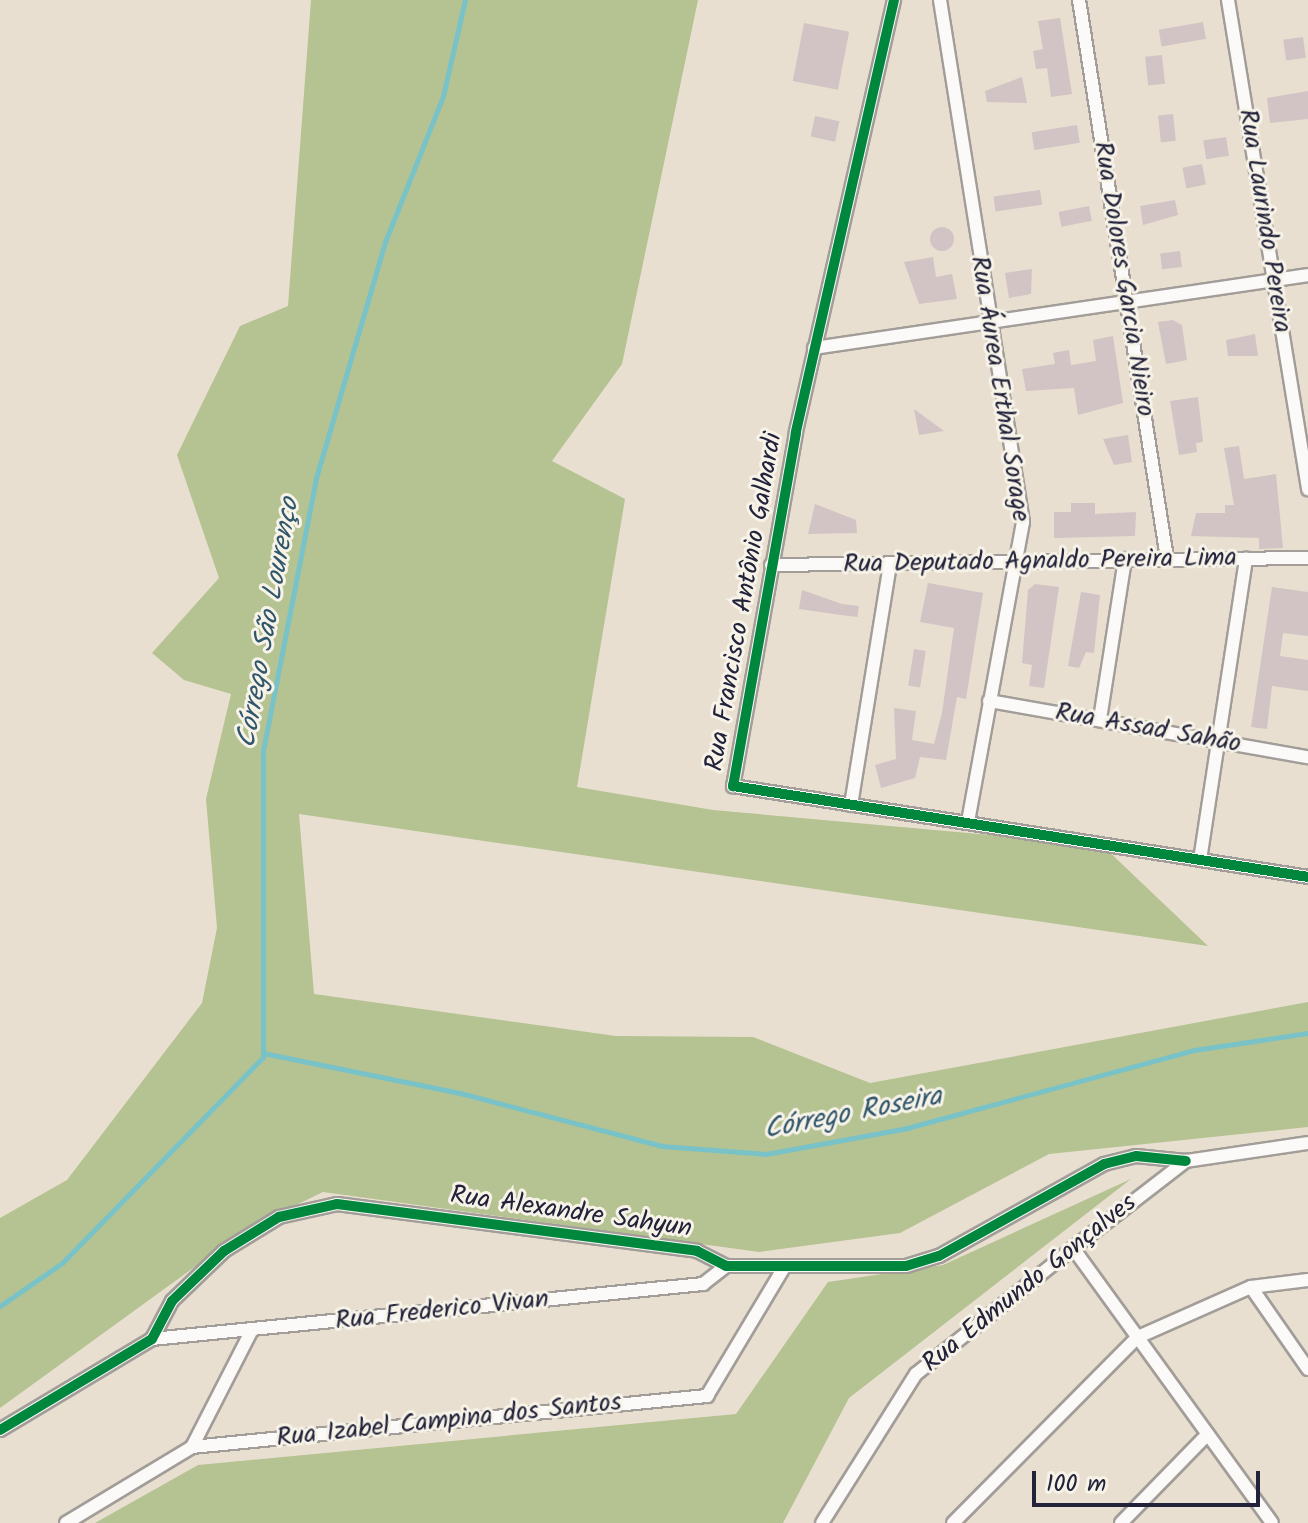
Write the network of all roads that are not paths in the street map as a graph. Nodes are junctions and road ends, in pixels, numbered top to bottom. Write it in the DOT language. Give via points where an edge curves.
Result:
graph roads {
  1 [pos="894,0"];
  2 [pos="940,0"];
  3 [pos="1079,0"];
  4 [pos="1228,0"];
  5 [pos="1308,275"];
  6 [pos="1274,281"];
  7 [pos="1126,303"];
  8 [pos="986,324"];
  9 [pos="814,348"];
  10 [pos="1308,490"];
  11 [pos="1167,558"];
  12 [pos="1246,558"];
  13 [pos="1308,558"];
  14 [pos="1125,559"];
  15 [pos="890,564"];
  16 [pos="1016,564"];
  17 [pos="771,565"];
  18 [pos="989,701"];
  19 [pos="1100,719"];
  20 [pos="1218,742"];
  21 [pos="1308,757"];
  22 [pos="851,805"];
  23 [pos="968,823"];
  24 [pos="1200,860"];
  25 [pos="1308,877"];
  26 [pos="1308,1143"];
  27 [pos="1186,1161"];
  28 [pos="1073,1248"];
  29 [pos="726,1266"];
  30 [pos="783,1269"];
  31 [pos="1308,1280"];
  32 [pos="1251,1287"];
  33 [pos="252,1330"];
  34 [pos="1138,1337"];
  35 [pos="152,1339"];
  36 [pos="1308,1369"];
  37 [pos="0,1430"];
  38 [pos="1208,1434"];
  39 [pos="192,1447"];
  40 [pos="66,1523"];
  41 [pos="822,1523"];
  42 [pos="953,1523"];
  43 [pos="1121,1523"];
  44 [pos="1272,1523"];
  1 -- 9 [label="street, Rua Francisco Antônio Galhardi"];
  2 -- 8 [label="street, Rua Áurea Erthal Sorage"];
  3 -- 7 [label="street, Rua Dolores Garcia Nieiro"];
  4 -- 6 [label="street, Rua Laurindo Pereira"];
  5 -- 6 [label="street"];
  6 -- 7 [label="street"];
  6 -- 10 [label="street, Rua Laurindo Pereira"];
  7 -- 8 [label="street"];
  7 -- 11 [label="street, Rua Dolores Garcia Nieiro"];
  8 -- 9 [label="street"];
  8 -- 16 [label="street, Rua Áurea Erthal Sorage" via="1023,522"];
  9 -- 17 [label="street, Rua Francisco Antônio Galhardi"];
  11 -- 12 [label="street, Rua Deputado Agnaldo Pereira Lima"];
  11 -- 14 [label="street, Rua Deputado Agnaldo Pereira Lima"];
  12 -- 13 [label="street, Rua Deputado Agnaldo Pereira Lima"];
  12 -- 20 [label="street"];
  14 -- 16 [label="street, Rua Deputado Agnaldo Pereira Lima"];
  14 -- 19 [label="street"];
  15 -- 16 [label="street, Rua Deputado Agnaldo Pereira Lima"];
  15 -- 17 [label="street, Rua Deputado Agnaldo Pereira Lima"];
  15 -- 22 [label="street"];
  16 -- 18 [label="street, Rua Áurea Erthal Sorage"];
  17 -- 22 [label="street, Rua Francisco Antônio Galhardi" via="733,786"];
  18 -- 19 [label="street, Rua Assad Sahão"];
  18 -- 23 [label="street, Rua Áurea Erthal Sorage"];
  19 -- 20 [label="street, Rua Assad Sahão"];
  20 -- 21 [label="street, Rua Assad Sahão"];
  20 -- 24 [label="street"];
  22 -- 23 [label="street, Rua Francisco Antônio Galhardi"];
  23 -- 24 [label="street, Rua Francisco Antônio Galhardi"];
  24 -- 25 [label="street, Rua Francisco Antônio Galhardi"];
  26 -- 27 [label="street, Rua Edmundo Gonçalves"];
  27 -- 28 [label="street, Rua Edmundo Gonçalves"];
  27 -- 30 [label="street, Rua Alexandre Sahyun" via="1136,1156 1104,1164 939,1256 906,1266"];
  28 -- 34 [label="street"];
  28 -- 41 [label="street, Rua Edmundo Gonçalves" via="916,1374"];
  29 -- 30 [label="street, Rua Alexandre Sahyun"];
  29 -- 33 [label="street, Rua Frederico Vivan" via="703,1284"];
  29 -- 35 [label="street, Rua Alexandre Sahyun" via="697,1251 337,1204 279,1217 224,1251 172,1301"];
  30 -- 39 [label="street, Rua Izabel Campina dos Santos" via="707,1396"];
  31 -- 32 [label="street"];
  32 -- 34 [label="street"];
  32 -- 36 [label="street"];
  33 -- 35 [label="street, Rua Frederico Vivan"];
  33 -- 39 [label="street"];
  34 -- 38 [label="street"];
  34 -- 42 [label="street"];
  35 -- 37 [label="street"];
  38 -- 43 [label="street"];
  38 -- 44 [label="street"];
  39 -- 40 [label="street, Rua Izabel Campina dos Santos"];
}
